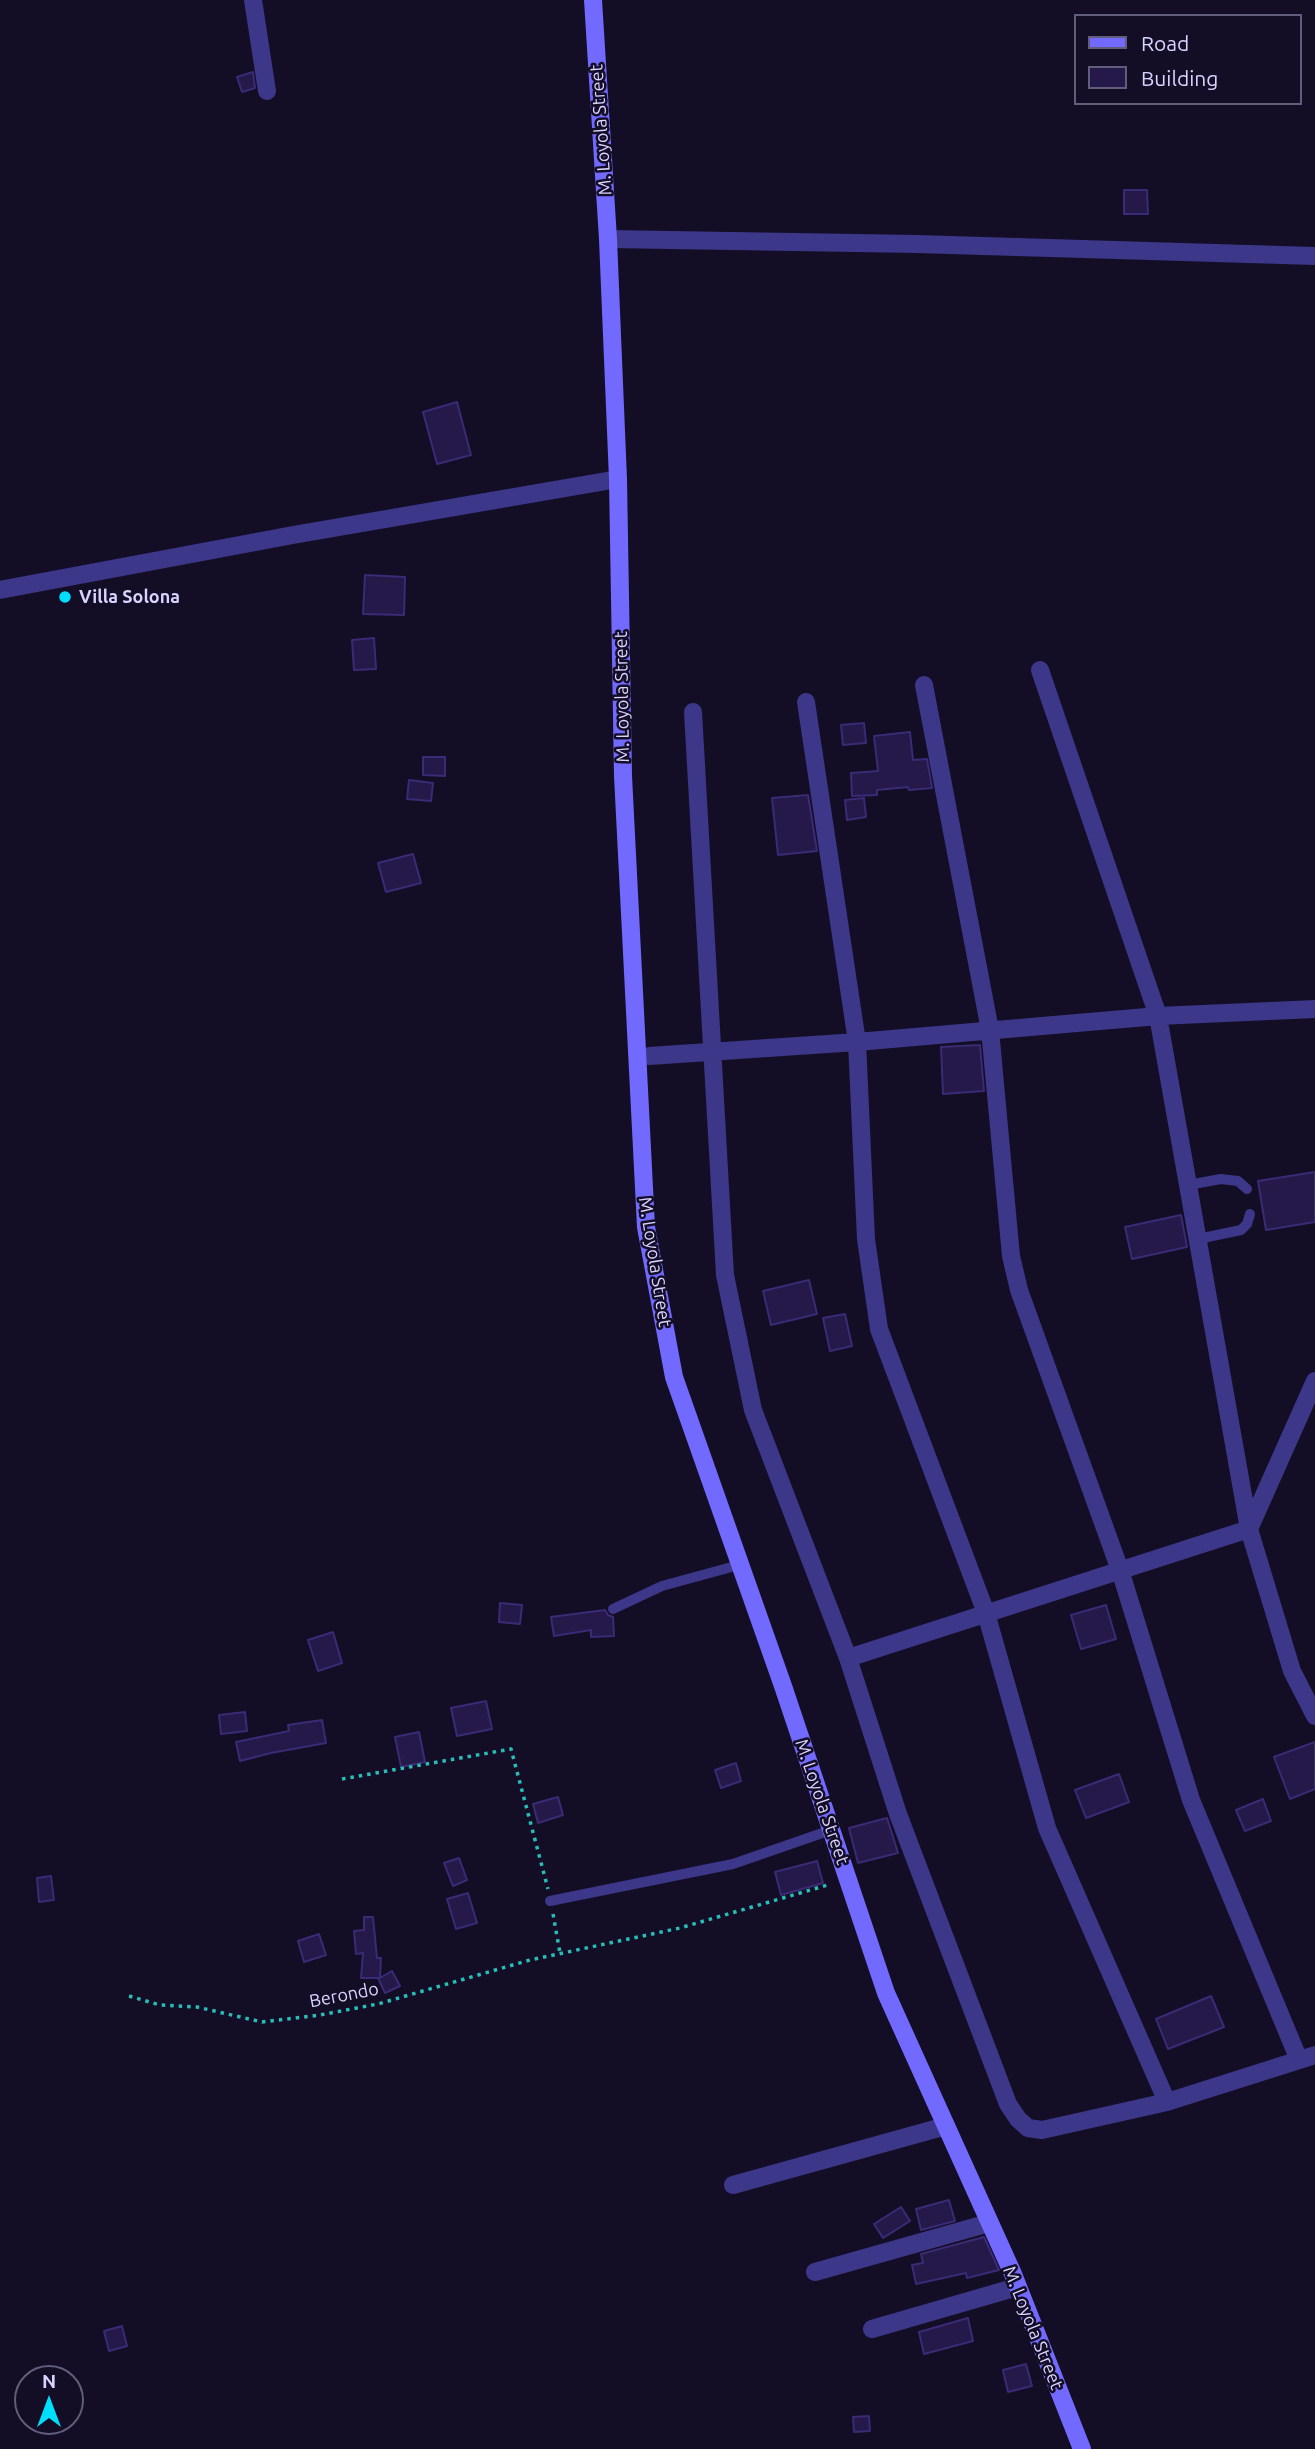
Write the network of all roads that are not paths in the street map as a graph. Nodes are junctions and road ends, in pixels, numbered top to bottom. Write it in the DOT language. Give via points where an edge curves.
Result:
graph roads {
  1 [pos="253,0"];
  2 [pos="593,0"];
  3 [pos="267,90"];
  4 [pos="608,239"];
  5 [pos="1315,256"];
  6 [pos="618,479"];
  7 [pos="0,590"];
  8 [pos="1040,670"];
  9 [pos="924,685"];
  10 [pos="806,702"];
  11 [pos="693,712"];
  12 [pos="1315,1009"];
  13 [pos="1158,1016"];
  14 [pos="990,1030"];
  15 [pos="857,1042"];
  16 [pos="712,1051"];
  17 [pos="649,1056"];
  18 [pos="1188,1185"];
  19 [pos="1247,1189"];
  20 [pos="1250,1214"];
  21 [pos="1198,1240"];
  22 [pos="1315,1381"];
  23 [pos="1250,1529"];
  24 [pos="739,1564"];
  25 [pos="1120,1570"];
  26 [pos="613,1609"];
  27 [pos="986,1613"];
  28 [pos="848,1658"];
  29 [pos="1315,1716"];
  30 [pos="831,1830"];
  31 [pos="550,1901"];
  32 [pos="1307,2057"];
  33 [pos="1167,2102"];
  34 [pos="946,2126"];
  35 [pos="733,2185"];
  36 [pos="989,2223"];
  37 [pos="815,2272"];
  38 [pos="1017,2287"];
  39 [pos="872,2329"];
  40 [pos="1082,2449"];
  1 -- 3 [label="street"];
  2 -- 4 [label="street, M. Loyola Street"];
  4 -- 5 [label="street"];
  4 -- 6 [label="street, M. Loyola Street"];
  6 -- 7 [label="street"];
  6 -- 24 [label="street, M. Loyola Street" via="623,776 646,1227 674,1377"];
  8 -- 13 [label="street"];
  9 -- 14 [label="street"];
  10 -- 15 [label="street"];
  11 -- 16 [label="street"];
  12 -- 13 [label="street"];
  13 -- 14 [label="street"];
  13 -- 18 [label="street"];
  14 -- 15 [label="street"];
  14 -- 25 [label="street" via="1018,1290"];
  15 -- 16 [label="street"];
  15 -- 27 [label="street" via="866,1239 879,1329"];
  16 -- 17 [label="street"];
  16 -- 28 [label="street" via="726,1275 753,1410"];
  18 -- 19 [label="lane" via="1221,1179 1238,1181"];
  18 -- 21 [label="street"];
  20 -- 21 [label="lane" via="1241,1230"];
  21 -- 23 [label="street"];
  22 -- 23 [label="street"];
  23 -- 25 [label="street"];
  23 -- 29 [label="street" via="1292,1671"];
  24 -- 26 [label="lane" via="662,1586"];
  24 -- 30 [label="street, M. Loyola Street"];
  25 -- 27 [label="street"];
  25 -- 32 [label="street" via="1191,1800"];
  27 -- 28 [label="street"];
  27 -- 33 [label="street" via="1047,1828"];
  28 -- 33 [label="street" via="898,1814 1008,2104 1018,2119 1028,2128 1041,2130"];
  30 -- 31 [label="lane" via="733,1864"];
  30 -- 34 [label="street, M. Loyola Street" via="886,1993"];
  32 -- 33 [label="street"];
  34 -- 35 [label="street"];
  34 -- 36 [label="street, M. Loyola Street"];
  36 -- 37 [label="street"];
  36 -- 38 [label="street, M. Loyola Street"];
  38 -- 39 [label="street"];
  38 -- 40 [label="street, M. Loyola Street"];
}
